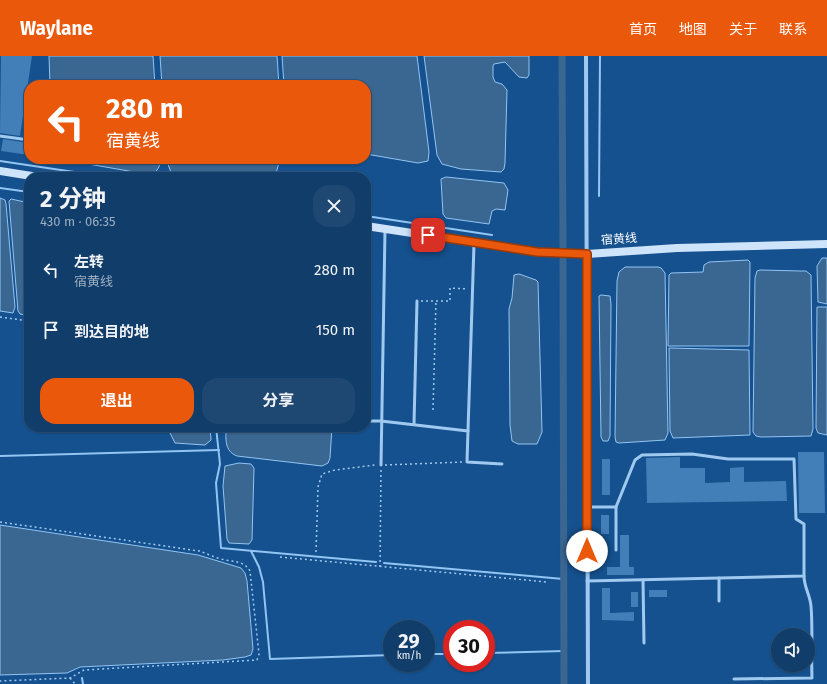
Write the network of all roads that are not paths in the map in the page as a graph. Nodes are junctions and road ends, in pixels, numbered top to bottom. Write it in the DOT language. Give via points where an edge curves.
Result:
graph roads {
  1 [pos="586,56"];
  2 [pos="0,136"];
  3 [pos="24,139"];
  4 [pos="0,171"];
  5 [pos="24,175"];
  6 [pos="371,227"];
  7 [pos="385,228"];
  8 [pos="474,242"];
  9 [pos="827,244"];
  10 [pos="587,254"];
  11 [pos="417,300"];
  12 [pos="371,421"];
  13 [pos="381,421"];
  14 [pos="414,424"];
  15 [pos="468,430"];
  16 [pos="502,464"];
  17 [pos="381,465"];
  18 [pos="587,507"];
  19 [pos="616,507"];
  20 [pos="616,550"];
  21 [pos="804,576"];
  22 [pos="719,578"];
  23 [pos="643,580"];
  24 [pos="587,581"];
  25 [pos="720,601"];
  26 [pos="644,644"];
  27 [pos="734,679"];
  28 [pos="588,684"];
  1 -- 10 [label="street"];
  2 -- 3 [label="lane"];
  4 -- 5 [label="main road"];
  6 -- 7 [label="main road, 宿黄线"];
  7 -- 8 [label="main road, 宿黄线"];
  7 -- 13 [label="lane"];
  8 -- 10 [label="main road, 宿黄线" via="537,252"];
  8 -- 15 [label="lane"];
  9 -- 10 [label="main road, 宿黄线" via="677,248"];
  10 -- 18 [label="street"];
  11 -- 14 [label="lane"];
  12 -- 13 [label="lane"];
  13 -- 14 [label="lane"];
  13 -- 17 [label="lane"];
  14 -- 15 [label="lane"];
  15 -- 16 [label="lane" via="467,462"];
  18 -- 19 [label="lane"];
  18 -- 24 [label="street"];
  19 -- 20 [label="lane"];
  19 -- 21 [label="lane" via="635,460 642,455 692,454 728,459 794,459 796,519 804,526"];
  21 -- 22 [label="lane"];
  21 -- 27 [label="lane" via="811,605 812,678"];
  22 -- 23 [label="lane"];
  22 -- 25 [label="lane"];
  23 -- 24 [label="lane"];
  23 -- 26 [label="lane"];
  24 -- 28 [label="street"];
}
